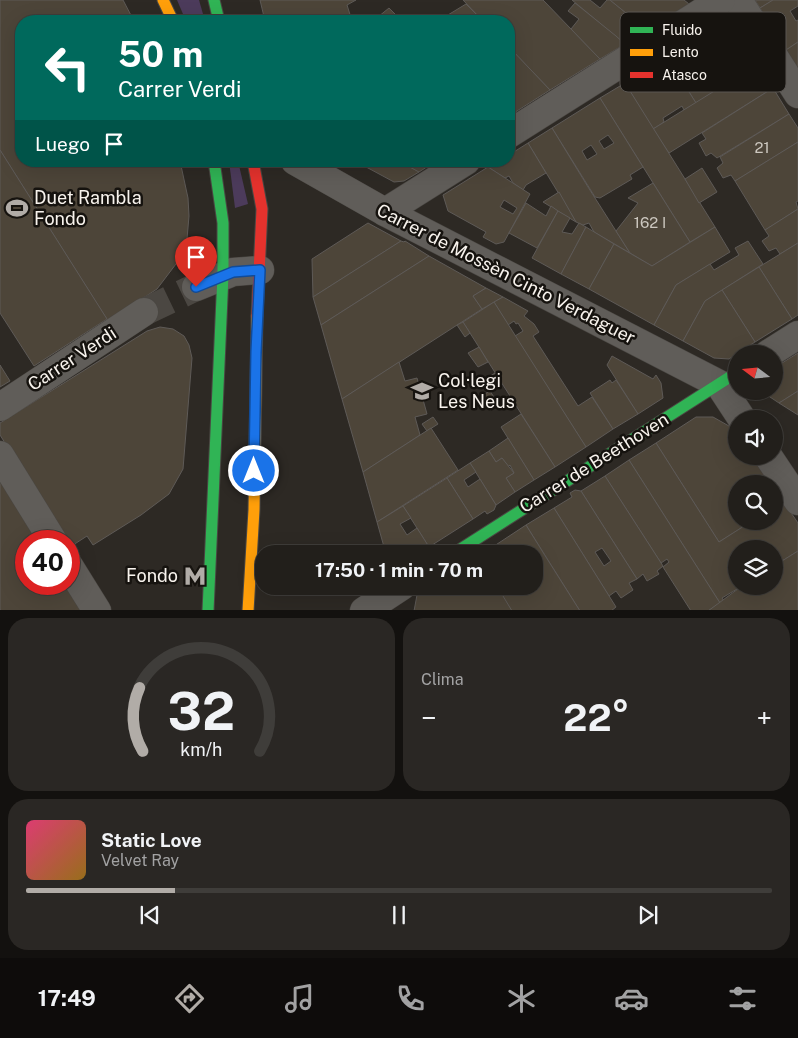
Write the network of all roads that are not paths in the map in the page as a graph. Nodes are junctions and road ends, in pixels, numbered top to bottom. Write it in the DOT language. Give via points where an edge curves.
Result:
graph roads {
  1 [pos="163,0"];
  2 [pos="214,0"];
  3 [pos="721,0"];
  4 [pos="738,0"];
  5 [pos="702,12"];
  6 [pos="746,12"];
  7 [pos="170,15"];
  8 [pos="218,15"];
  9 [pos="620,64"];
  10 [pos="786,75"];
  11 [pos="798,94"];
  12 [pos="515,130"];
  13 [pos="215,167"];
  14 [pos="254,167"];
  15 [pos="305,167"];
  16 [pos="456,167"];
  17 [pos="385,212"];
  18 [pos="260,270"];
  19 [pos="222,275"];
  20 [pos="196,287"];
  21 [pos="144,312"];
  22 [pos="798,335"];
  23 [pos="782,345"];
  24 [pos="728,379"];
  25 [pos="0,407"];
  26 [pos="0,456"];
  27 [pos="774,465"];
  28 [pos="798,501"];
  29 [pos="47,530"];
  30 [pos="467,545"];
  31 [pos="80,583"];
  32 [pos="391,595"];
  33 [pos="375,608"];
  34 [pos="97,610"];
  35 [pos="208,610"];
  36 [pos="248,610"];
  1 -- 7 [label="street"];
  2 -- 8 [label="street"];
  3 -- 5 [label="street"];
  4 -- 6 [label="street"];
  9 -- 12 [label="street"];
  10 -- 11 [label="street"];
  13 -- 19 [label="street" via="223,224"];
  14 -- 18 [label="street" via="262,209"];
  15 -- 17 [label="street, Carrer de Mossèn Cinto Verdaguer"];
  16 -- 17 [label="street"];
  17 -- 24 [label="street, Carrer de Mossèn Cinto Verdaguer"];
  18 -- 19 [label="street"];
  18 -- 36 [label="street"];
  19 -- 20 [label="street"];
  19 -- 35 [label="street"];
  21 -- 25 [label="street, Carrer Verdi"];
  22 -- 23 [label="street"];
  24 -- 30 [label="street, Carrer de Beethoven"];
  26 -- 29 [label="street"];
  27 -- 28 [label="street"];
  31 -- 34 [label="street"];
  32 -- 33 [label="street"];
}
